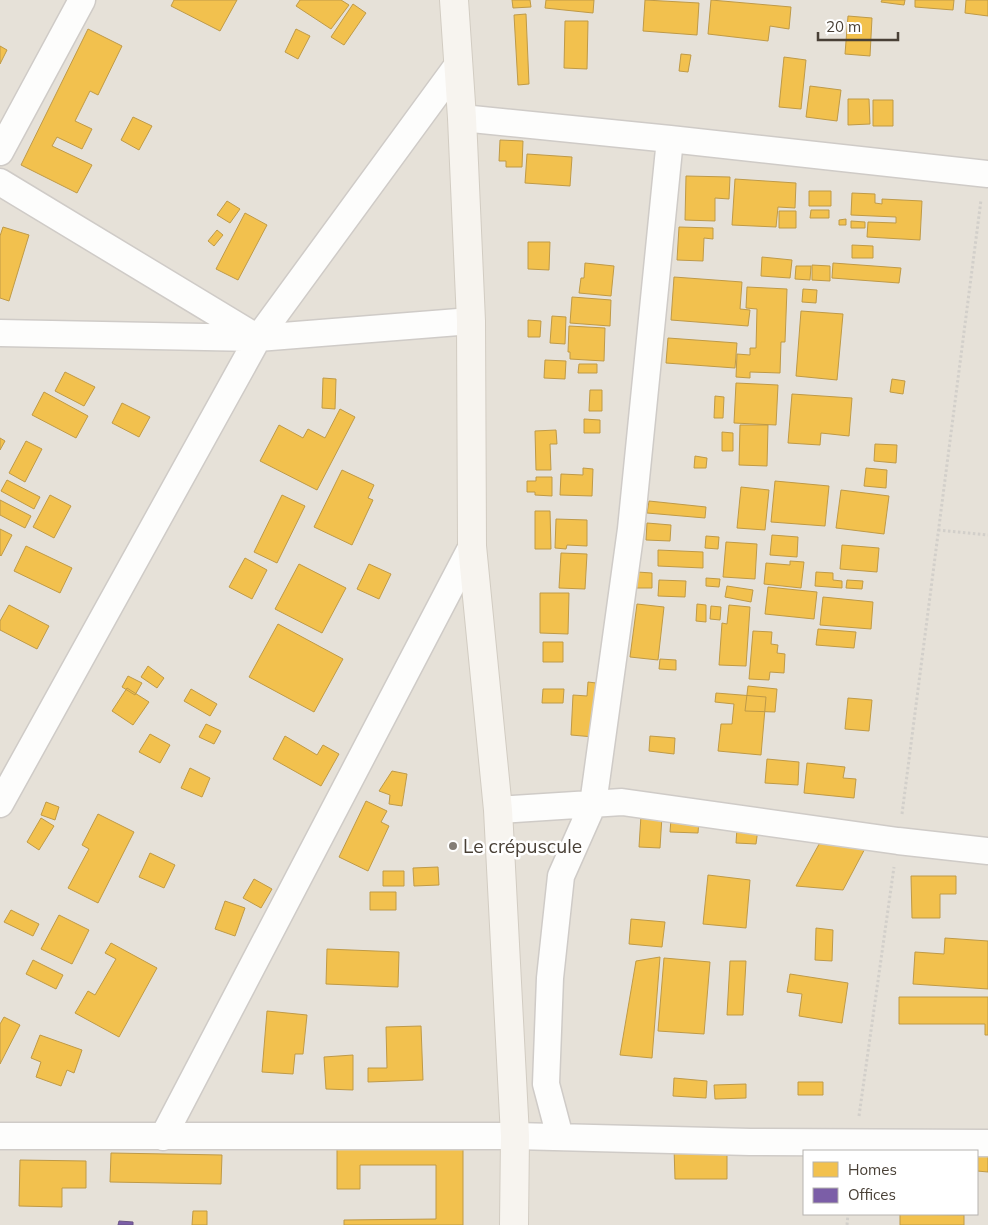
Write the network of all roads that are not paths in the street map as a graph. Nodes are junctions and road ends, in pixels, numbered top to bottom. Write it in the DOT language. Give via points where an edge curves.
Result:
graph roads {
  1 [pos="82,0"];
  2 [pos="454,0"];
  3 [pos="457,66"];
  4 [pos="462,118"];
  5 [pos="670,139"];
  6 [pos="0,152"];
  7 [pos="986,174"];
  8 [pos="0,182"];
  9 [pos="471,321"];
  10 [pos="0,333"];
  11 [pos="258,338"];
  12 [pos="472,546"];
  13 [pos="0,804"];
  14 [pos="594,804"];
  15 [pos="498,810"];
  16 [pos="988,851"];
  17 [pos="0,1136"];
  18 [pos="515,1136"];
  19 [pos="163,1137"];
  20 [pos="560,1137"];
  21 [pos="988,1143"];
  22 [pos="514,1225"];
  1 -- 6 [label="street"];
  2 -- 3 [label="street"];
  3 -- 4 [label="street"];
  3 -- 11 [label="street"];
  4 -- 5 [label="street"];
  4 -- 9 [label="street"];
  5 -- 7 [label="street"];
  5 -- 14 [label="street" via="631,529"];
  8 -- 11 [label="street"];
  9 -- 11 [label="street"];
  9 -- 12 [label="street"];
  10 -- 11 [label="street"];
  11 -- 13 [label="street"];
  12 -- 15 [label="street"];
  12 -- 19 [label="street"];
  14 -- 15 [label="street"];
  14 -- 16 [label="street" via="622,802"];
  14 -- 20 [label="street" via="561,876 550,978 546,1084"];
  15 -- 18 [label="street"];
  17 -- 19 [label="street"];
  18 -- 19 [label="street"];
  18 -- 20 [label="street"];
  18 -- 22 [label="street"];
  20 -- 21 [label="street"];
}
